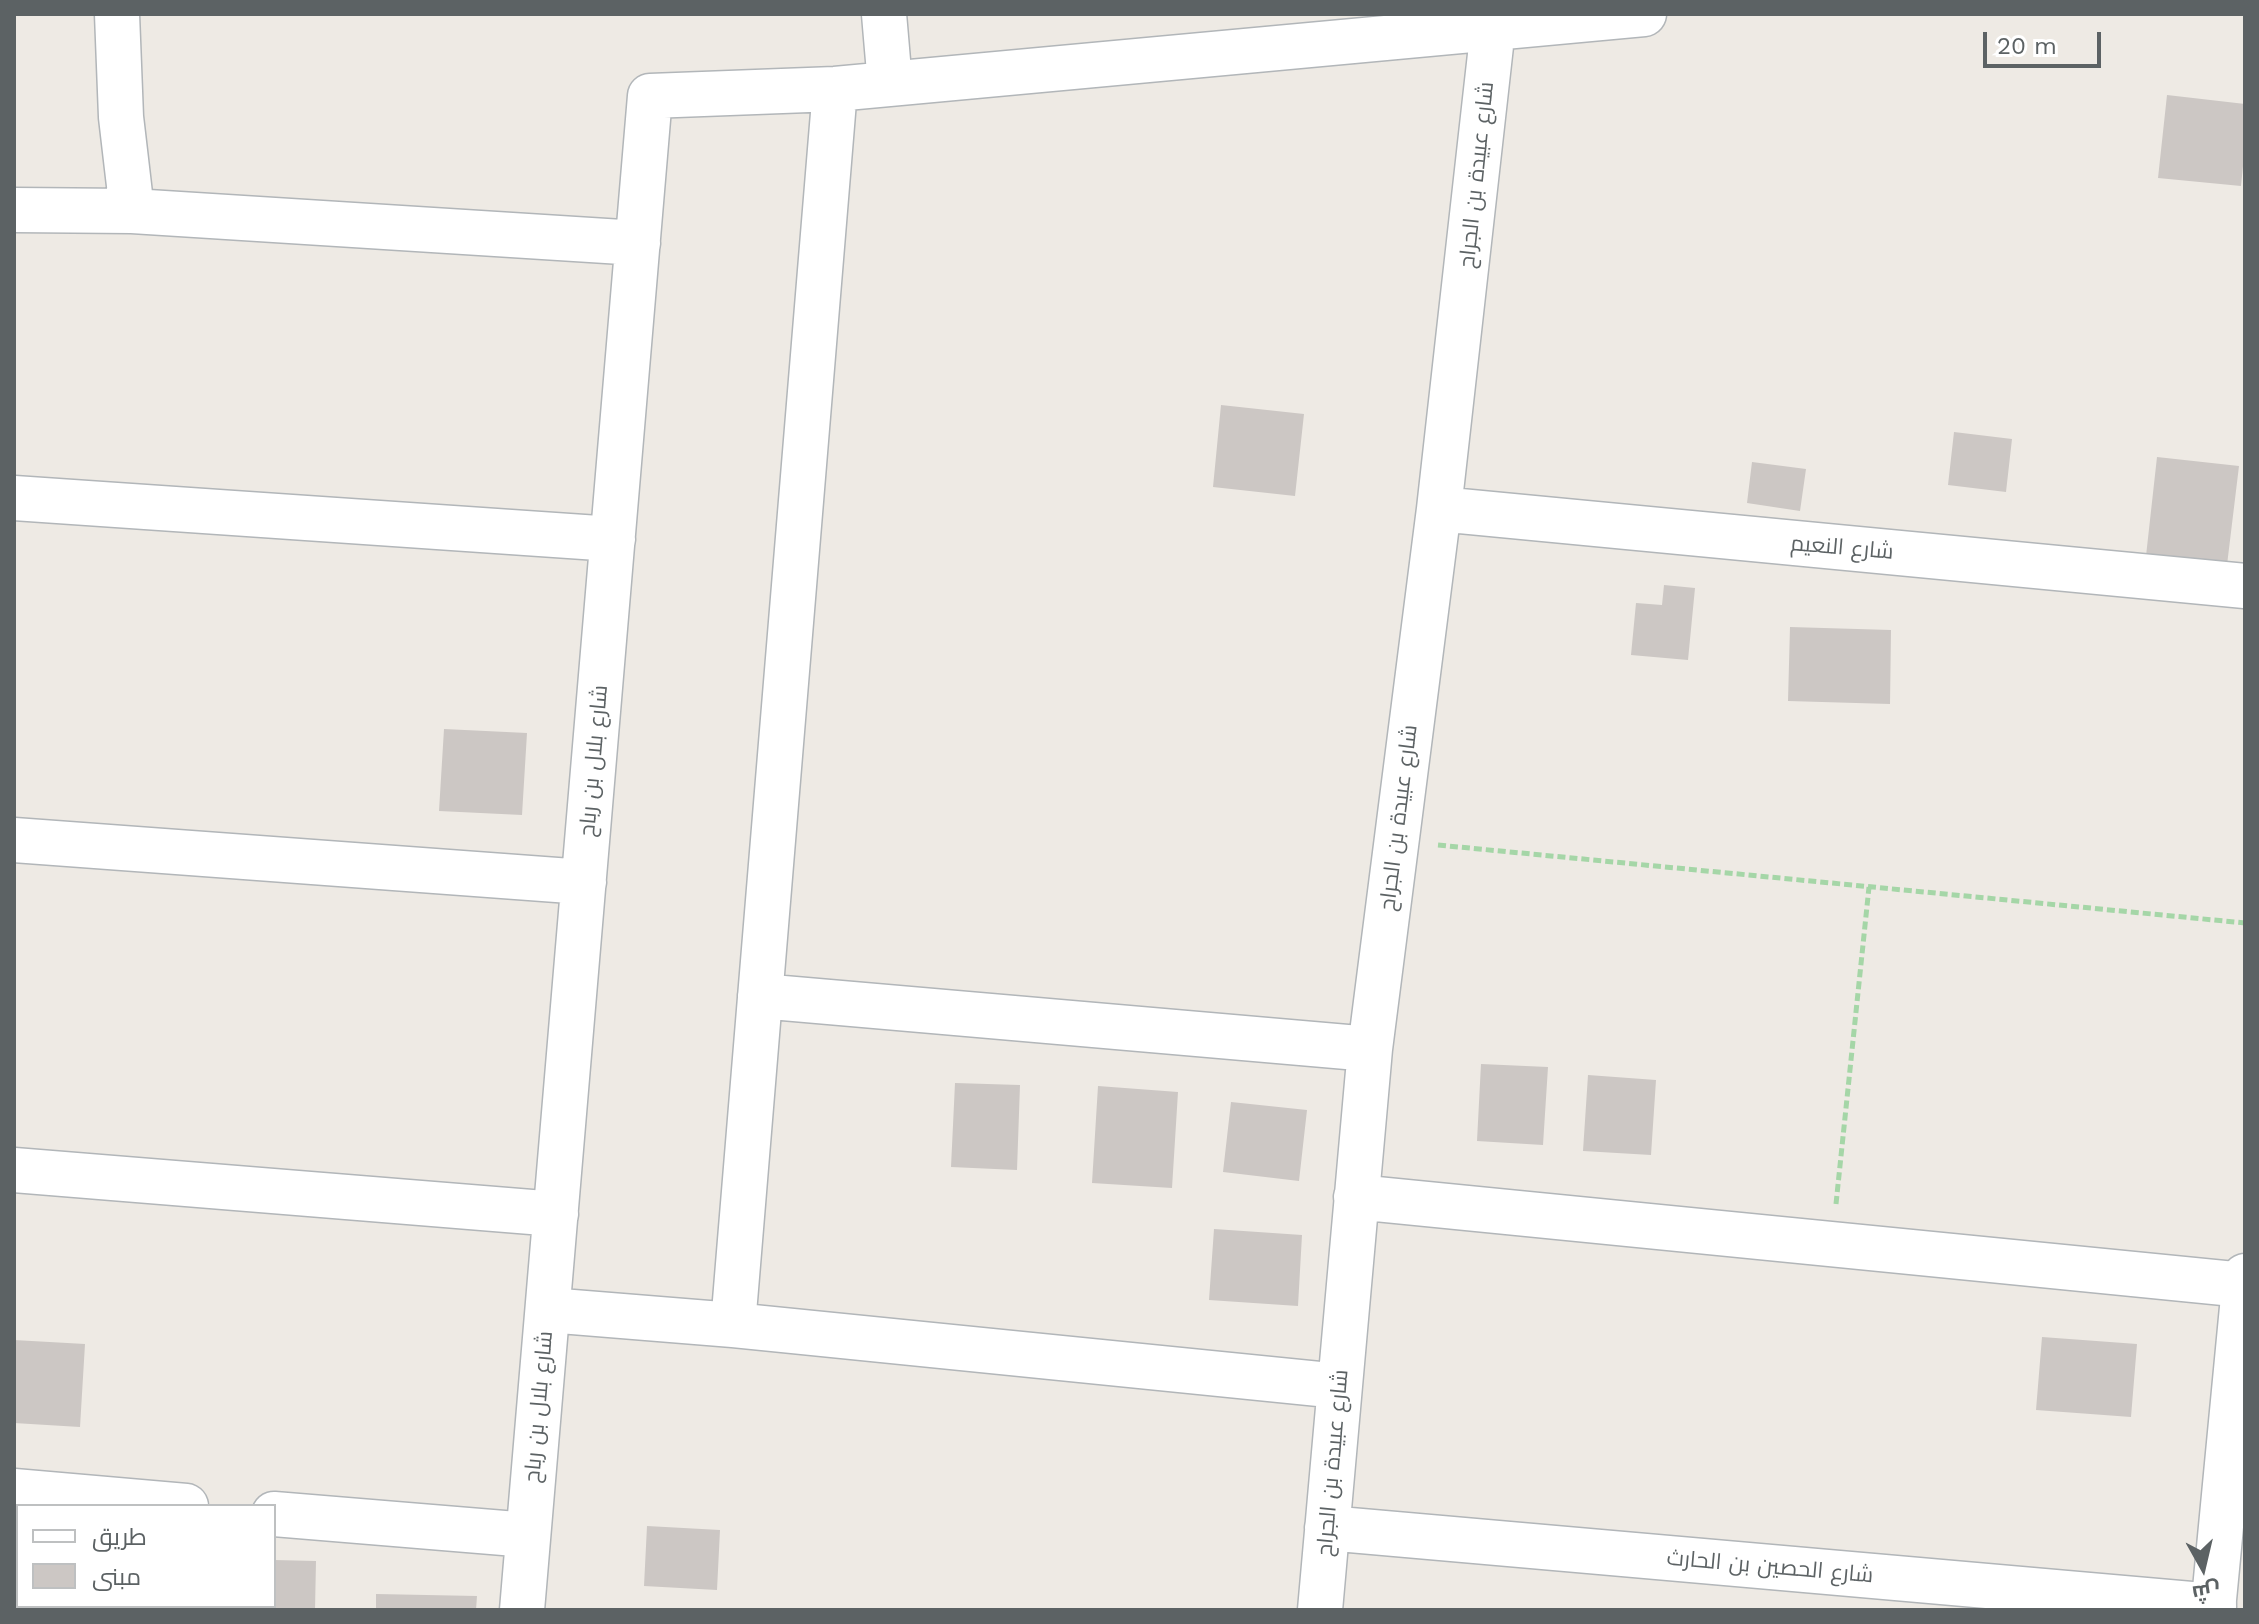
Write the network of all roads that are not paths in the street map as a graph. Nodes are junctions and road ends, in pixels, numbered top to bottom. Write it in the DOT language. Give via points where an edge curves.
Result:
graph roads {
  1 [pos="117,14"];
  2 [pos="884,14"];
  3 [pos="1644,14"];
  4 [pos="1493,28"];
  5 [pos="890,84"];
  6 [pos="835,89"];
  7 [pos="14,210"];
  8 [pos="132,211"];
  9 [pos="638,243"];
  10 [pos="14,498"];
  11 [pos="1439,509"];
  12 [pos="613,539"];
  13 [pos="2245,586"];
  14 [pos="14,840"];
  15 [pos="584,882"];
  16 [pos="760,996"];
  17 [pos="1370,1049"];
  18 [pos="14,1170"];
  19 [pos="1356,1197"];
  20 [pos="556,1214"];
  21 [pos="2245,1276"];
  22 [pos="2244,1285"];
  23 [pos="548,1310"];
  24 [pos="733,1325"];
  25 [pos="1339,1386"];
  26 [pos="14,1491"];
  27 [pos="163,1504"];
  28 [pos="276,1514"];
  29 [pos="1327,1528"];
  30 [pos="528,1535"];
  31 [pos="2214,1608"];
  32 [pos="522,1610"];
  33 [pos="1320,1610"];
  1 -- 8 [label="street"];
  2 -- 5 [label="street"];
  3 -- 4 [label="street"];
  4 -- 5 [label="street"];
  4 -- 11 [label="street, شارع عبيدة بن الجراح"];
  5 -- 6 [label="street"];
  6 -- 9 [label="street, شارع بلال بن رباح" via="650,96"];
  6 -- 16 [label="street"];
  7 -- 8 [label="street"];
  8 -- 9 [label="street"];
  9 -- 12 [label="street, شارع بلال بن رباح"];
  10 -- 12 [label="street"];
  11 -- 13 [label="street, شارع النعيم"];
  11 -- 17 [label="street, شارع عبيدة بن الجراح"];
  12 -- 15 [label="street, شارع بلال بن رباح"];
  14 -- 15 [label="street"];
  15 -- 20 [label="street, شارع بلال بن رباح"];
  16 -- 17 [label="street"];
  16 -- 24 [label="street"];
  17 -- 19 [label="street, شارع عبيدة بن الجراح"];
  18 -- 20 [label="street"];
  19 -- 22 [label="street"];
  19 -- 25 [label="street, شارع عبيدة بن الجراح"];
  20 -- 23 [label="street, شارع بلال بن رباح"];
  21 -- 22 [label="street"];
  22 -- 31 [label="street"];
  23 -- 24 [label="street"];
  23 -- 30 [label="street, شارع بلال بن رباح"];
  24 -- 25 [label="street"];
  25 -- 29 [label="street, شارع عبيدة بن الجراح"];
  26 -- 27 [label="street"];
  28 -- 30 [label="street"];
  29 -- 31 [label="street, شارع الحصين بن الحارث"];
  29 -- 33 [label="street, شارع عبيدة بن الجراح"];
  30 -- 32 [label="street, شارع بلال بن رباح"];
}
